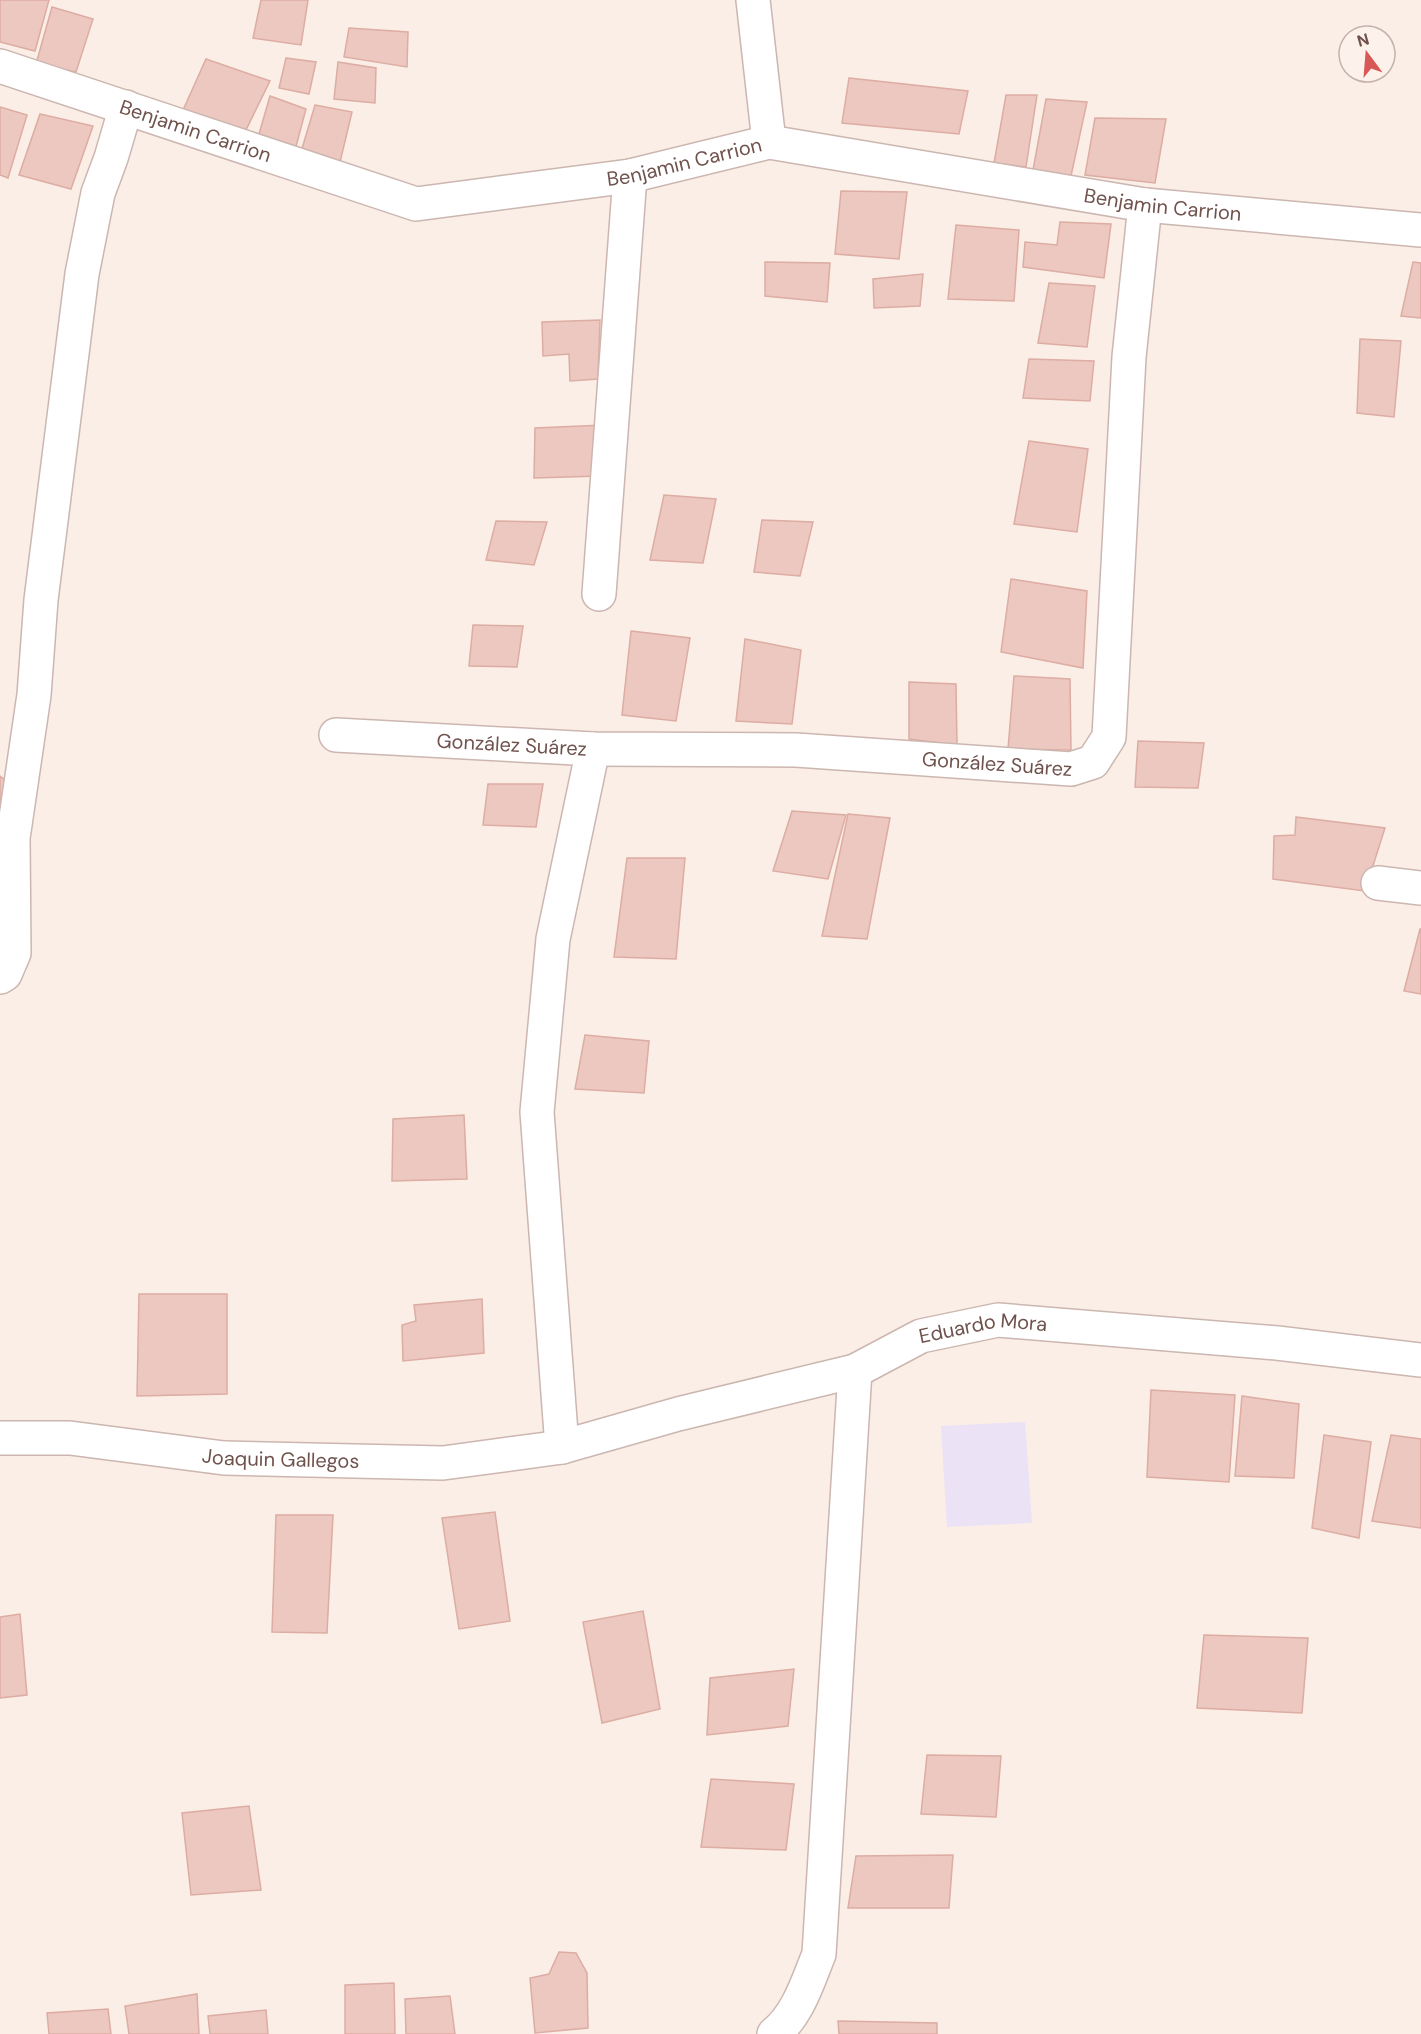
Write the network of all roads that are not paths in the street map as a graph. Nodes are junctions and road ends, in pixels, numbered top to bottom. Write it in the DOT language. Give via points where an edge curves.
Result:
graph roads {
  1 [pos="753,0"];
  2 [pos="0,66"];
  3 [pos="126,107"];
  4 [pos="769,142"];
  5 [pos="630,176"];
  6 [pos="1145,205"];
  7 [pos="1421,230"];
  8 [pos="599,594"];
  9 [pos="336,735"];
  10 [pos="593,749"];
  11 [pos="1378,883"];
  12 [pos="1421,888"];
  13 [pos="0,976"];
  14 [pos="1421,1360"];
  15 [pos="855,1371"];
  16 [pos="0,1438"];
  17 [pos="562,1447"];
  18 [pos="774,2034"];
  1 -- 4 [label="street"];
  2 -- 3 [label="street, Benjamin Carrion"];
  3 -- 5 [label="street, Benjamin Carrion" via="416,204"];
  3 -- 13 [label="street" via="98,193 82,274 41,600 34,695 13,838 14,953 5,974"];
  4 -- 5 [label="street, Benjamin Carrion"];
  4 -- 6 [label="street, Benjamin Carrion"];
  5 -- 8 [label="street"];
  6 -- 7 [label="street, Benjamin Carrion"];
  6 -- 10 [label="street, González Suárez" via="1129,357 1109,737 1093,762 1071,769 796,750"];
  9 -- 10 [label="street, González Suárez"];
  10 -- 17 [label="street" via="553,939 537,1112"];
  11 -- 12 [label="street"];
  14 -- 15 [label="street, Eduardo Mora" via="1277,1343 998,1320 921,1336"];
  15 -- 17 [label="street, Eduardo Mora"];
  15 -- 18 [label="street" via="819,1954 803,1994"];
  16 -- 17 [label="street, Joaquin Gallegos" via="70,1438 224,1458 443,1463"];
}
